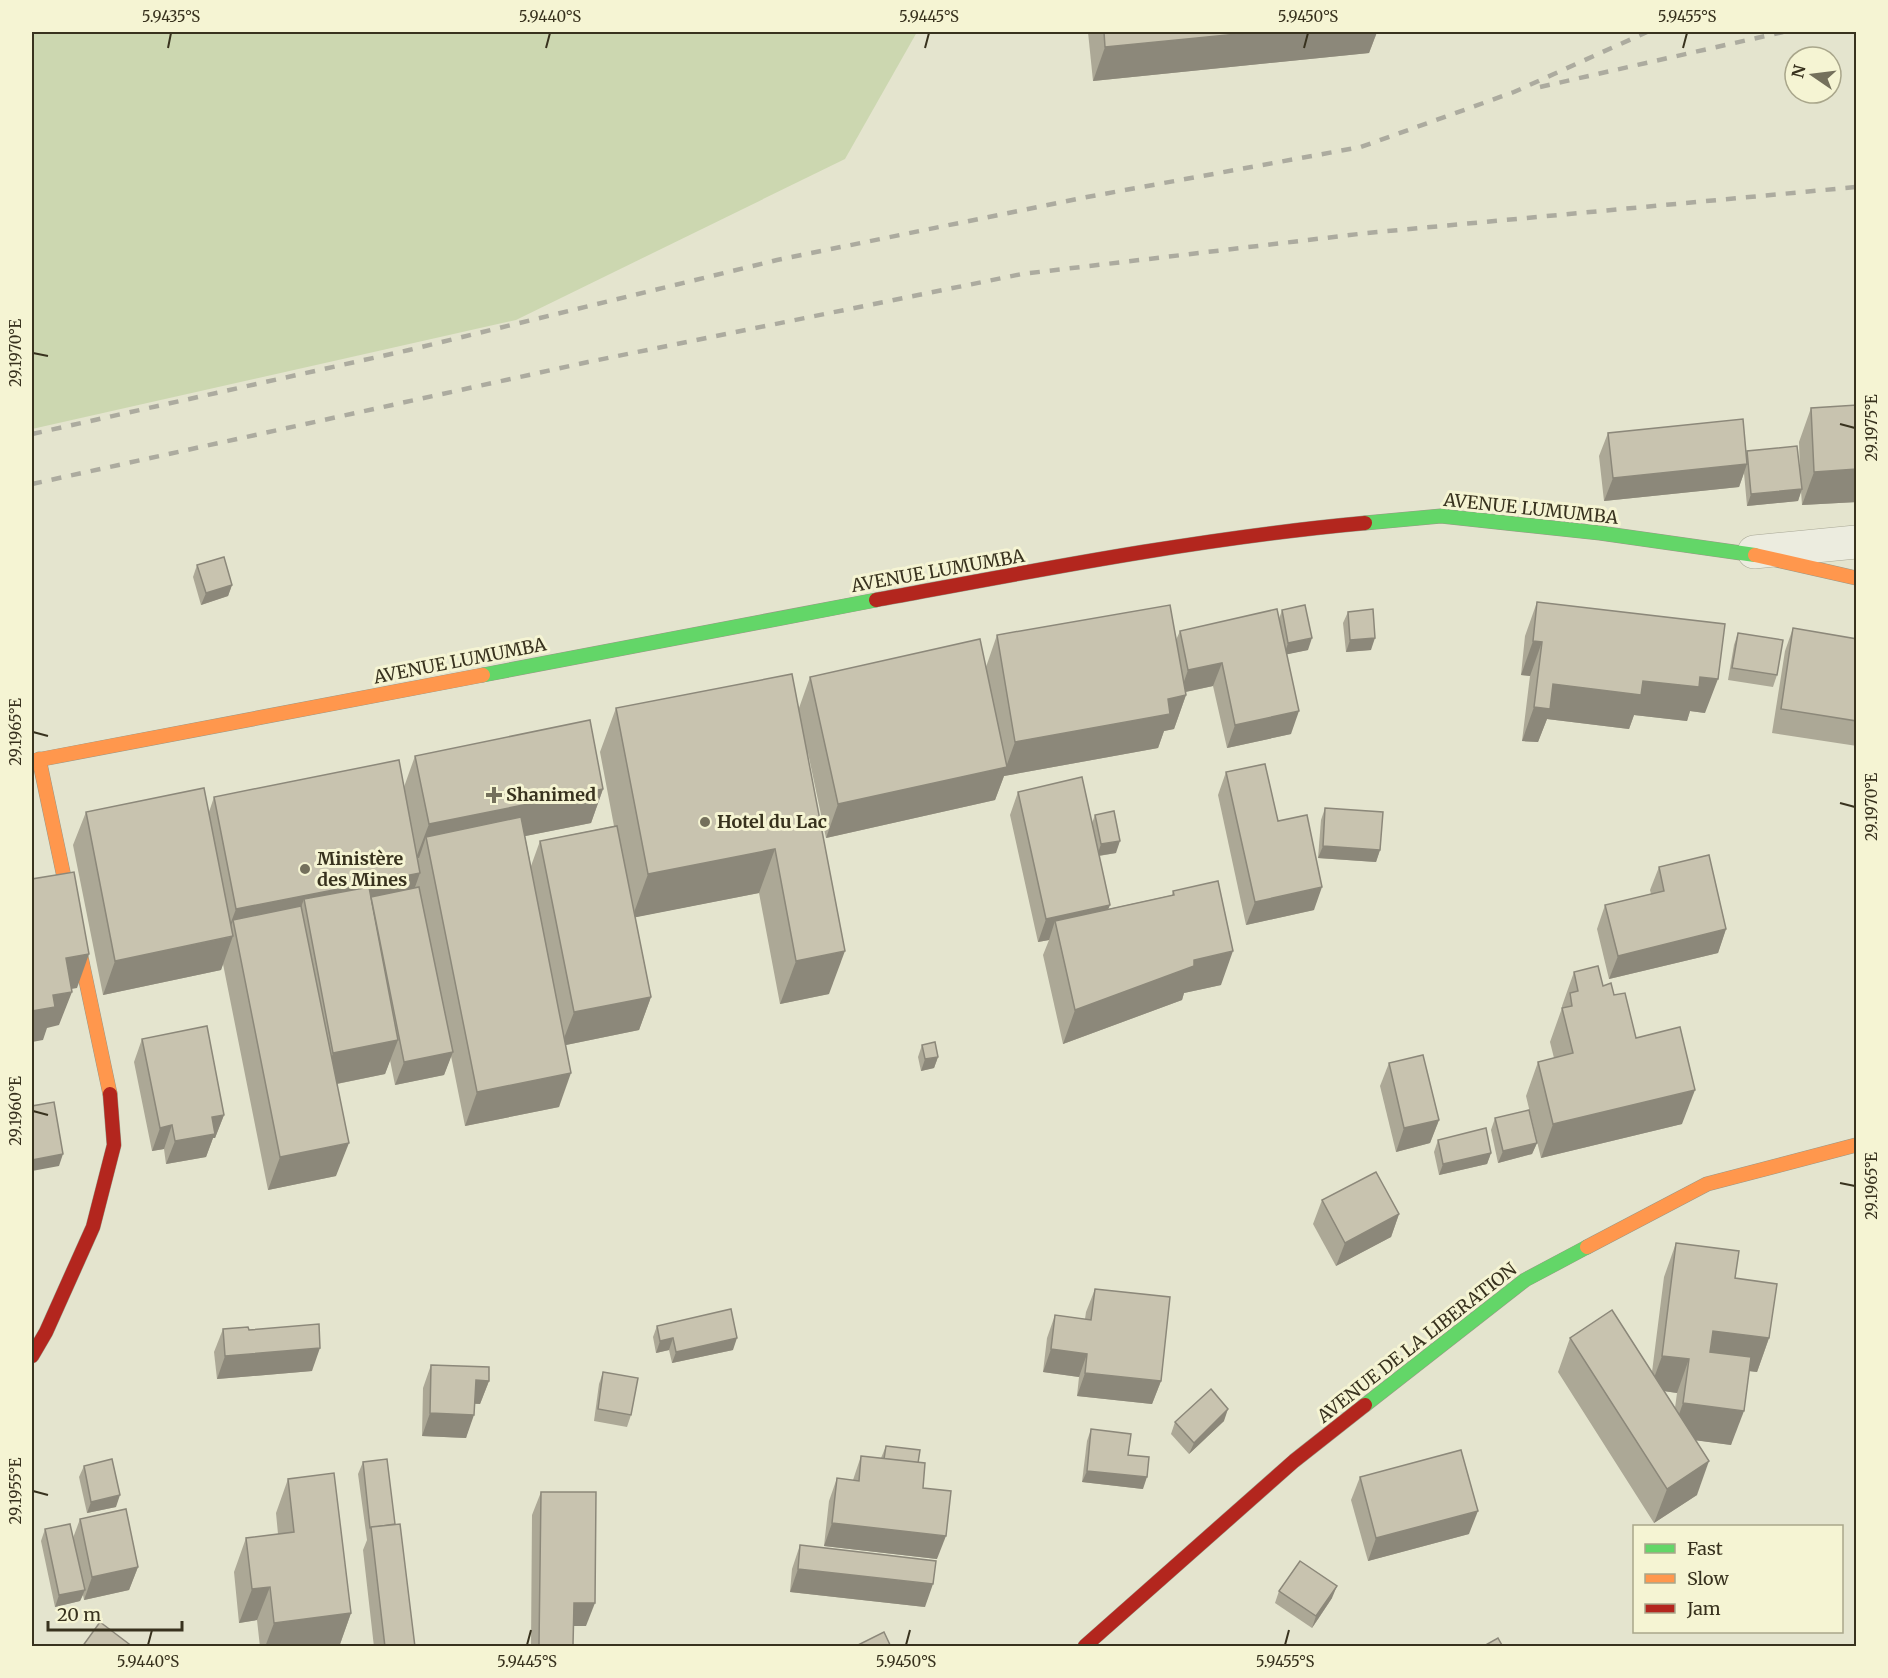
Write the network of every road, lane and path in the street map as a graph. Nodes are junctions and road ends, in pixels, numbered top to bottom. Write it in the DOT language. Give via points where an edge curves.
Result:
graph roads {
  1 [pos="1857,542"];
  2 [pos="1744,553"];
  3 [pos="1857,578"];
  4 [pos="35,760"];
  5 [pos="1857,1145"];
  6 [pos="32,1356"];
  7 [pos="1085,1647"];
  1 -- 2 [label="street"];
  2 -- 3 [label="street, AVENUE LUMUMBA"];
  2 -- 4 [label="street, AVENUE LUMUMBA" via="1441,516 1290,530 888,598"];
  4 -- 6 [label="street" via="109,1087 114,1145 93,1227"];
  5 -- 7 [label="street, AVENUE DE LA LIBERATION" via="1707,1185 1525,1280 1294,1461"];
}
